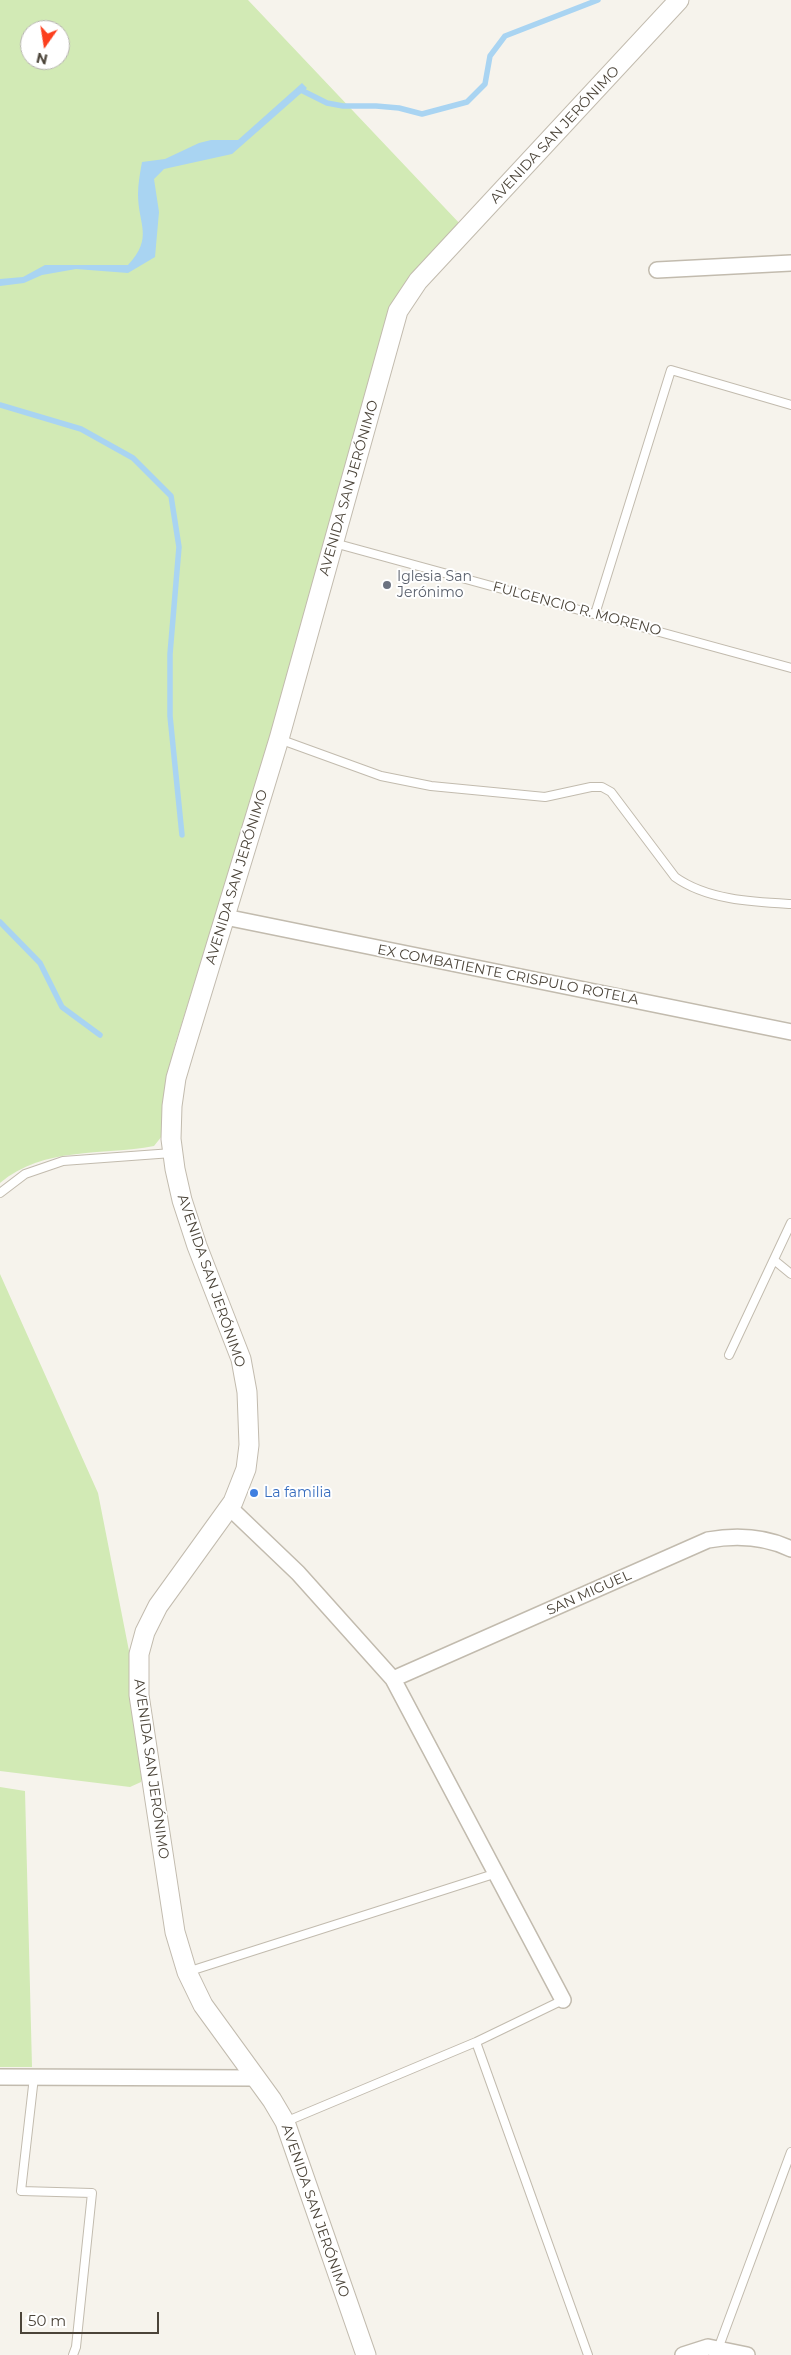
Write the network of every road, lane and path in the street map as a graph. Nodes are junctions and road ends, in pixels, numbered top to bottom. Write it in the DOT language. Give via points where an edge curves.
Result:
graph roads {
  1 [pos="679,0"];
  2 [pos="791,263"];
  3 [pos="657,270"];
  4 [pos="791,405"];
  5 [pos="334,543"];
  6 [pos="595,614"];
  7 [pos="791,668"];
  8 [pos="279,740"];
  9 [pos="791,904"];
  10 [pos="225,917"];
  11 [pos="791,1032"];
  12 [pos="173,1153"];
  13 [pos="0,1193"];
  14 [pos="791,1223"];
  15 [pos="774,1260"];
  16 [pos="791,1274"];
  17 [pos="729,1355"];
  18 [pos="230,1508"];
  19 [pos="791,1549"];
  20 [pos="392,1679"];
  21 [pos="497,1873"];
  22 [pos="187,1972"];
  23 [pos="563,2000"];
  24 [pos="476,2042"];
  25 [pos="0,2077"];
  26 [pos="34,2077"];
  27 [pos="255,2078"];
  28 [pos="285,2122"];
  29 [pos="791,2152"];
  30 [pos="718,2349"];
  31 [pos="73,2355"];
  32 [pos="366,2355"];
  33 [pos="588,2355"];
  34 [pos="683,2355"];
  35 [pos="747,2355"];
  1 -- 5 [label="street, AVENIDA SAN JERÓNIMO" via="418,281 398,311"];
  2 -- 3 [label="street"];
  4 -- 6 [label="lane" via="671,370"];
  5 -- 6 [label="lane, FULGENCIO R. MORENO"];
  5 -- 8 [label="street, AVENIDA SAN JERÓNIMO"];
  6 -- 7 [label="lane, FULGENCIO R. MORENO"];
  8 -- 9 [label="lane" via="381,776 431,786 545,797 602,787 611,792 675,877 684,883 733,900"];
  8 -- 10 [label="street, AVENIDA SAN JERÓNIMO"];
  10 -- 11 [label="street, EX COMBATIENTE CRISPULO ROTELA"];
  10 -- 12 [label="street, AVENIDA SAN JERÓNIMO" via="176,1078 172,1106"];
  12 -- 13 [label="lane" via="63,1161 25,1174"];
  12 -- 18 [label="street, AVENIDA SAN JERÓNIMO" via="182,1200 240,1359 248,1392 250,1423 246,1469"];
  14 -- 15 [label="lane"];
  15 -- 16 [label="lane"];
  15 -- 17 [label="lane"];
  18 -- 20 [label="street" via="298,1573"];
  18 -- 22 [label="street, AVENIDA SAN JERÓNIMO" via="158,1606 145,1632 140,1654 139,1695 153,1797 175,1932"];
  19 -- 20 [label="street, SAN MIGUEL" via="755,1537 730,1536 708,1540"];
  20 -- 21 [label="street"];
  21 -- 22 [label="lane"];
  21 -- 23 [label="street"];
  22 -- 27 [label="street, AVENIDA SAN JERÓNIMO" via="203,2005"];
  23 -- 24 [label="lane"];
  24 -- 28 [label="lane"];
  24 -- 33 [label="lane"];
  25 -- 26 [label="street"];
  26 -- 27 [label="street"];
  26 -- 31 [label="lane" via="21,2191 92,2193"];
  27 -- 28 [label="street, AVENIDA SAN JERÓNIMO"];
  28 -- 32 [label="street, AVENIDA SAN JERÓNIMO"];
  29 -- 30 [label="lane"];
  30 -- 34 [label="street" via="708,2347"];
  30 -- 35 [label="street"];
}
